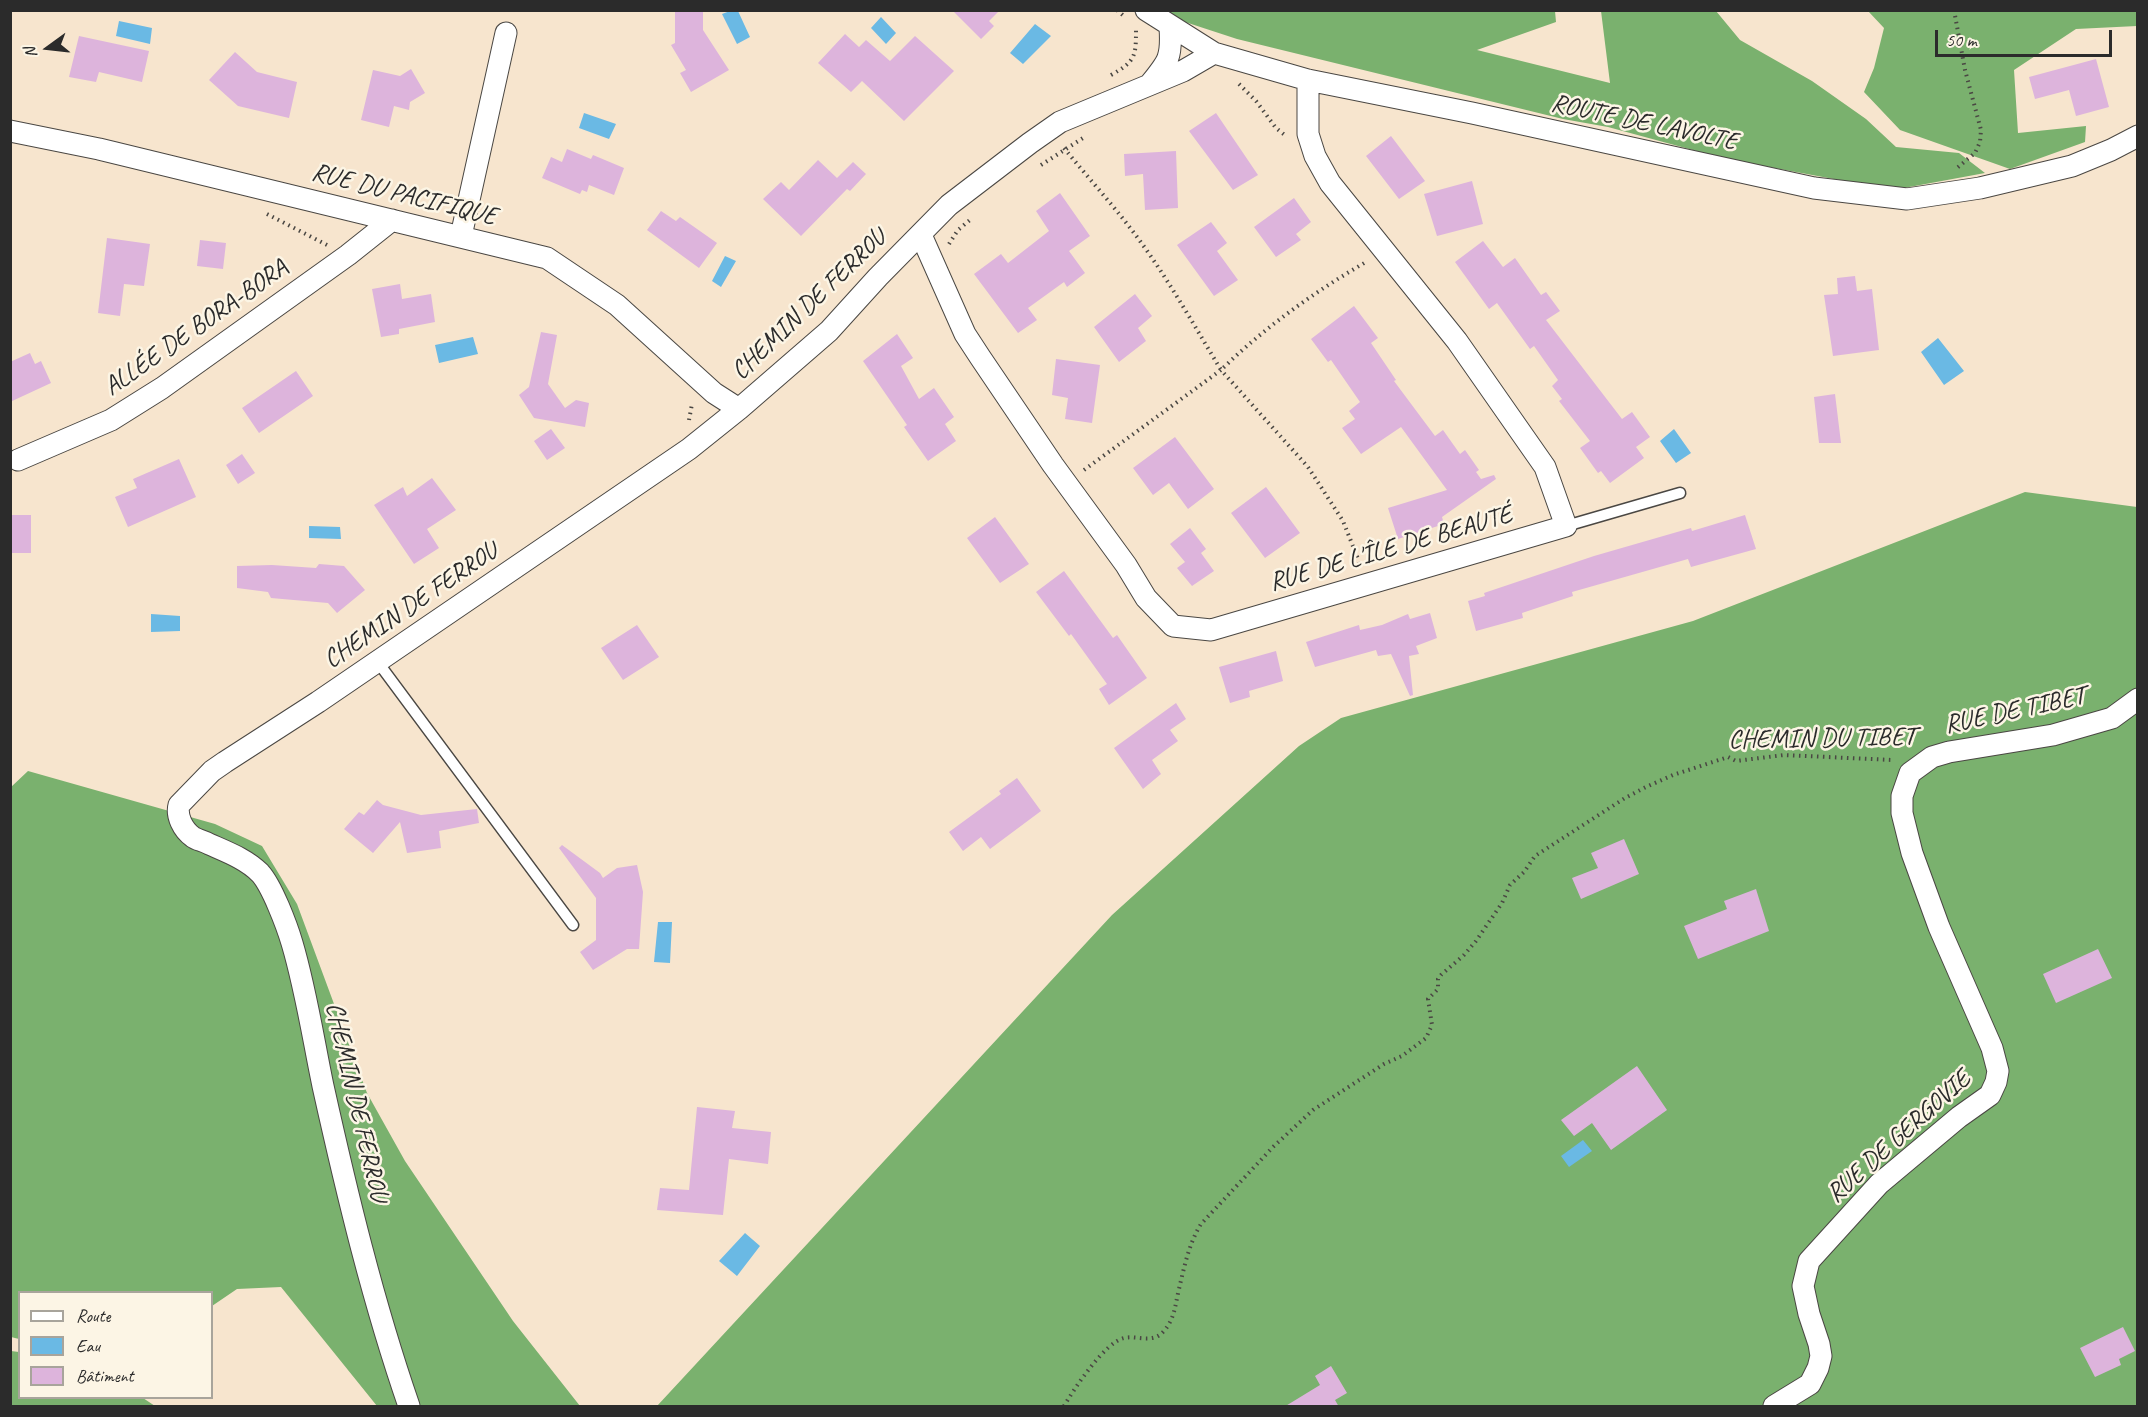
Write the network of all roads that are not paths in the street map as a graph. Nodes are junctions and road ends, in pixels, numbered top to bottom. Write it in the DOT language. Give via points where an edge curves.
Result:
graph roads {
  1 [pos="1141,19"];
  2 [pos="1170,27"];
  3 [pos="506,33"];
  4 [pos="1214,53"];
  5 [pos="1308,80"];
  6 [pos="1150,84"];
  7 [pos="10,131"];
  8 [pos="2138,136"];
  9 [pos="393,220"];
  10 [pos="921,235"];
  11 [pos="461,236"];
  12 [pos="739,409"];
  13 [pos="14,461"];
  14 [pos="1680,493"];
  15 [pos="1566,526"];
  16 [pos="377,662"];
  17 [pos="2138,699"];
  18 [pos="1932,757"];
  19 [pos="573,925"];
  20 [pos="409,1407"];
  21 [pos="1774,1407"];
  1 -- 2 [label="street, ROUTE DE LAVOLTE"];
  2 -- 4 [label="street, ROUTE DE LAVOLTE"];
  2 -- 6 [label="street" via="1171,50"];
  3 -- 11 [label="street"];
  4 -- 5 [label="street, ROUTE DE LAVOLTE"];
  4 -- 6 [label="street, CHEMIN DE FERROU"];
  5 -- 8 [label="street, ROUTE DE LAVOLTE" via="1814,188 1907,199 1980,188 2072,166"];
  5 -- 15 [label="street" via="1308,134 1330,183 1457,341 1545,467"];
  6 -- 10 [label="street, CHEMIN DE FERROU" via="1060,122 949,205"];
  7 -- 9 [label="street, RUE DU PACIFIQUE"];
  9 -- 11 [label="street, RUE DU PACIFIQUE"];
  9 -- 13 [label="street, ALLÉE DE BORA-BORA" via="142,401 111,420"];
  10 -- 12 [label="street, CHEMIN DE FERROU" via="829,331"];
  10 -- 15 [label="street, RUE DE L'ÎLE DE BEAUTÉ" via="965,334 1146,598 1173,626 1211,630"];
  11 -- 12 [label="street, RUE DU PACIFIQUE" via="547,258 618,305 714,393"];
  12 -- 16 [label="street, CHEMIN DE FERROU" via="633,489"];
  14 -- 15 [label="lane"];
  16 -- 19 [label="lane"];
  16 -- 20 [label="street, CHEMIN DE FERROU" via="212,771 178,808 182,826 193,837 242,859 262,876 287,927 356,1226"];
  17 -- 18 [label="street, RUE DE TIBET" via="2112,718 2053,735"];
  18 -- 21 [label="street, RUE DE GERGOVIE" via="1910,773 1902,796 1902,813 1927,897 1992,1048 1998,1071 1996,1082 1990,1095 1879,1184 1809,1261 1803,1286 1821,1356 1810,1384"];
}
